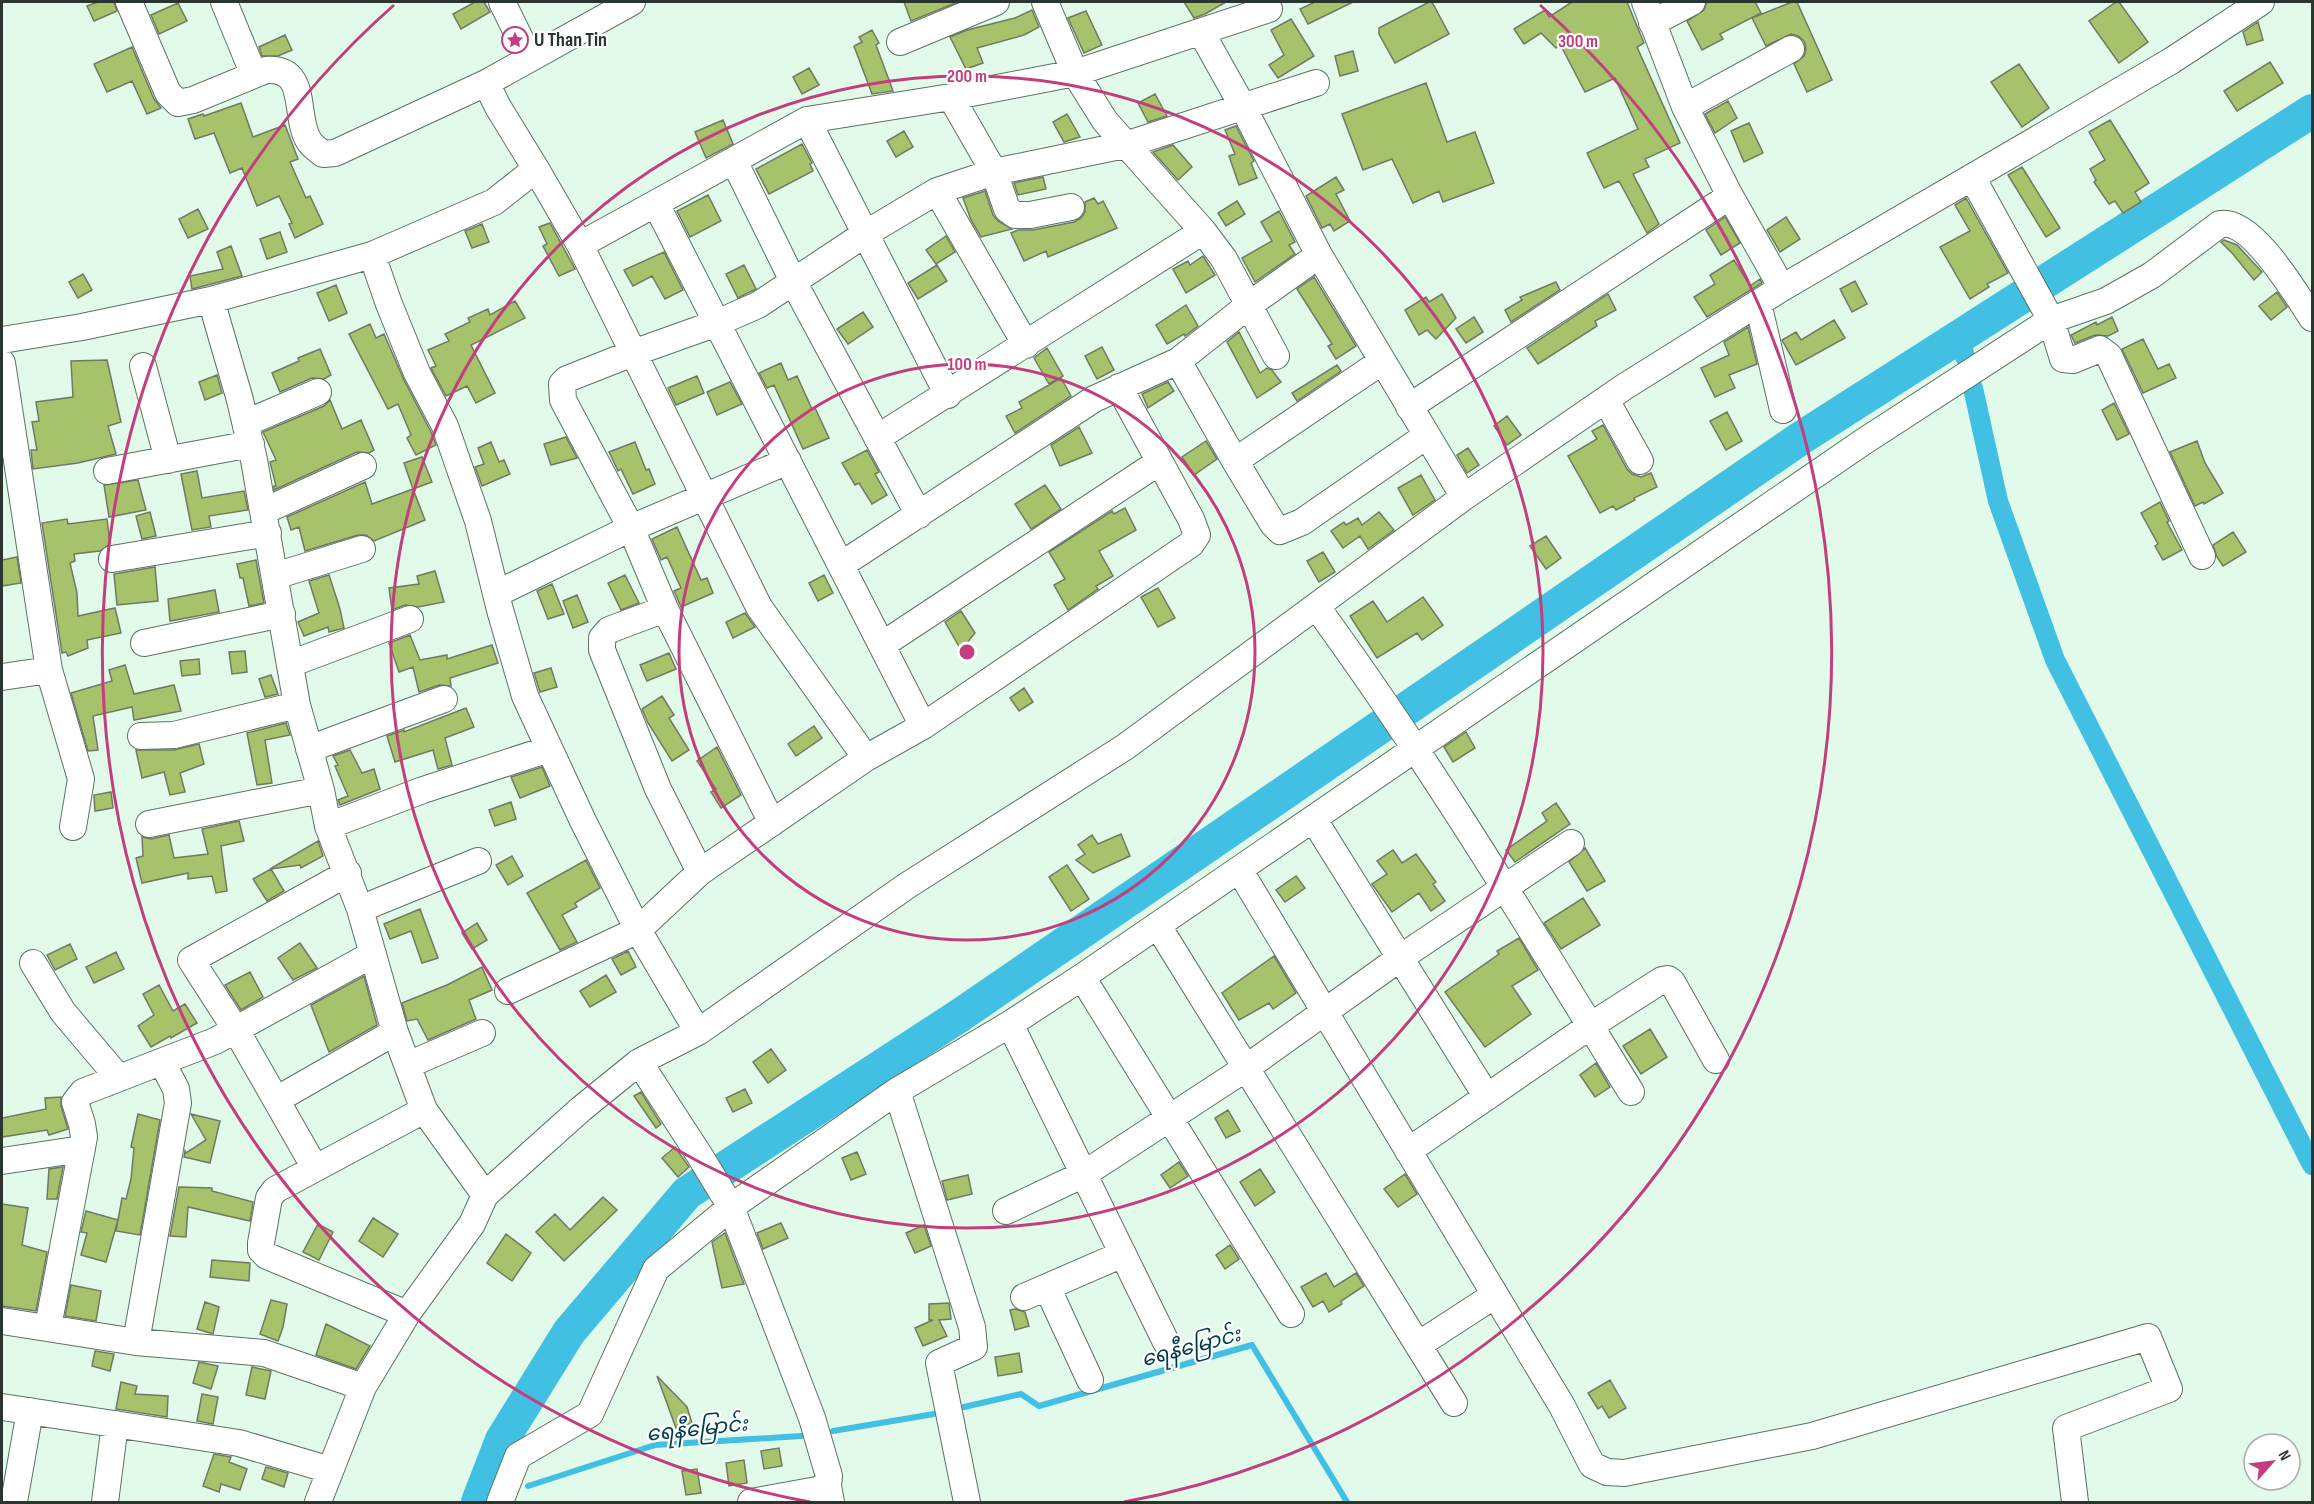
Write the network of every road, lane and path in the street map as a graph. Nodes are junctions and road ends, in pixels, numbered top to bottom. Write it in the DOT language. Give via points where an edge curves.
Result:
graph roads {
  1 [pos="129,2"];
  2 [pos="224,2"];
  3 [pos="502,2"];
  4 [pos="996,2"];
  5 [pos="1045,2"];
  6 [pos="1692,2"];
  7 [pos="2259,2"];
  8 [pos="623,4"];
  9 [pos="1269,9"];
  10 [pos="1648,12"];
  11 [pos="1201,33"];
  12 [pos="900,42"];
  13 [pos="1791,49"];
  14 [pos="529,57"];
  15 [pos="1075,73"];
  16 [pos="254,75"];
  17 [pos="486,83"];
  18 [pos="1316,83"];
  19 [pos="951,97"];
  20 [pos="1243,107"];
  21 [pos="1685,107"];
  22 [pos="807,120"];
  23 [pos="1125,145"];
  24 [pos="734,161"];
  25 [pos="536,169"];
  26 [pos="994,172"];
  27 [pos="1972,177"];
  28 [pos="937,191"];
  29 [pos="1730,196"];
  30 [pos="656,204"];
  31 [pos="1071,207"];
  32 [pos="1203,231"];
  33 [pos="865,234"];
  34 [pos="580,245"];
  35 [pos="372,255"];
  36 [pos="1319,255"];
  37 [pos="794,283"];
  38 [pos="1782,288"];
  39 [pos="211,300"];
  40 [pos="1758,303"];
  41 [pos="1249,305"];
  42 [pos="2313,318"];
  43 [pos="2051,320"];
  44 [pos="717,323"];
  45 [pos="2,340"];
  46 [pos="1026,345"];
  47 [pos="633,352"];
  48 [pos="1276,356"];
  49 [pos="1178,361"];
  50 [pos="1381,362"];
  51 [pos="2,363"];
  52 [pos="143,366"];
  53 [pos="1119,387"];
  54 [pos="318,392"];
  55 [pos="948,395"];
  56 [pos="1606,400"];
  57 [pos="1409,407"];
  58 [pos="1783,411"];
  59 [pos="248,434"];
  60 [pos="1426,436"];
  61 [pos="877,438"];
  62 [pos="168,460"];
  63 [pos="788,461"];
  64 [pos="1234,461"];
  65 [pos="1640,461"];
  66 [pos="1159,462"];
  67 [pos="363,466"];
  68 [pos="107,471"];
  69 [pos="704,496"];
  70 [pos="1464,497"];
  71 [pos="919,515"];
  72 [pos="266,522"];
  73 [pos="631,528"];
  74 [pos="362,549"];
  75 [pos="2202,556"];
  76 [pos="112,559"];
  77 [pos="841,565"];
  78 [pos="275,576"];
  79 [pos="496,594"];
  80 [pos="1316,606"];
  81 [pos="665,609"];
  82 [pos="282,614"];
  83 [pos="410,619"];
  84 [pos="144,643"];
  85 [pos="882,645"];
  86 [pos="290,664"];
  87 [pos="49,669"];
  88 [pos="2,677"];
  89 [pos="444,699"];
  90 [pos="297,705"];
  91 [pos="923,726"];
  92 [pos="141,736"];
  93 [pos="309,748"];
  94 [pos="549,749"];
  95 [pos="1416,749"];
  96 [pos="866,758"];
  97 [pos="321,790"];
  98 [pos="1314,820"];
  99 [pos="772,823"];
  100 [pos="149,824"];
  101 [pos="328,826"];
  102 [pos="73,827"];
  103 [pos="1570,843"];
  104 [pos="478,861"];
  105 [pos="1240,871"];
  106 [pos="700,872"];
  107 [pos="348,873"];
  108 [pos="1505,886"];
  109 [pos="360,909"];
  110 [pos="1158,926"];
  111 [pos="638,930"];
  112 [pos="372,954"];
  113 [pos="1400,958"];
  114 [pos="33,963"];
  115 [pos="1082,977"];
  116 [pos="508,991"];
  117 [pos="1325,1013"];
  118 [pos="1010,1024"];
  119 [pos="1590,1026"];
  120 [pos="395,1032"];
  121 [pos="698,1032"];
  122 [pos="482,1034"];
  123 [pos="219,1039"];
  124 [pos="1716,1060"];
  125 [pos="162,1062"];
  126 [pos="639,1062"];
  127 [pos="408,1065"];
  128 [pos="1246,1068"];
  129 [pos="107,1083"];
  130 [pos="897,1091"];
  131 [pos="1631,1092"];
  132 [pos="1487,1097"];
  133 [pos="276,1100"];
  134 [pos="424,1110"];
  135 [pos="1170,1118"];
  136 [pos="82,1149"];
  137 [pos="1408,1151"];
  138 [pos="2,1161"];
  139 [pos="315,1168"];
  140 [pos="1084,1174"];
  141 [pos="485,1195"];
  142 [pos="731,1208"];
  143 [pos="1006,1211"];
  144 [pos="1123,1254"];
  145 [pos="1495,1294"];
  146 [pos="407,1314"];
  147 [pos="1291,1314"];
  148 [pos="2,1322"];
  149 [pos="48,1328"];
  150 [pos="136,1342"];
  151 [pos="1166,1342"];
  152 [pos="1418,1345"];
  153 [pos="1090,1380"];
  154 [pos="363,1387"];
  155 [pos="1454,1403"];
  156 [pos="2,1407"];
  157 [pos="30,1411"];
  158 [pos="115,1424"];
  159 [pos="330,1470"];
  160 [pos="829,1494"];
  161 [pos="15,1503"];
  162 [pos="105,1503"];
  163 [pos="318,1503"];
  164 [pos="500,1503"];
  165 [pos="751,1503"];
  166 [pos="967,1503"];
  167 [pos="2075,1503"];
  1 -- 16 [label="street" via="168,93 178,103"];
  2 -- 16 [label="street"];
  3 -- 14 [label="street"];
  4 -- 12 [label="street"];
  5 -- 15 [label="street"];
  6 -- 10 [label="street"];
  7 -- 27 [label="street" via="2171,61"];
  8 -- 14 [label="street"];
  9 -- 11 [label="street"];
  10 -- 21 [label="street"];
  11 -- 15 [label="street"];
  11 -- 20 [label="street"];
  13 -- 21 [label="street"];
  14 -- 17 [label="street"];
  15 -- 19 [label="street"];
  15 -- 23 [label="street"];
  16 -- 17 [label="street" via="277,69 289,75 297,90 309,142 323,154 335,153"];
  17 -- 25 [label="street"];
  18 -- 20 [label="street"];
  19 -- 22 [label="street"];
  19 -- 26 [label="street"];
  20 -- 23 [label="street"];
  20 -- 36 [label="street"];
  21 -- 29 [label="street"];
  22 -- 24 [label="street"];
  22 -- 33 [label="street"];
  23 -- 26 [label="street"];
  23 -- 32 [label="street"];
  24 -- 30 [label="street"];
  24 -- 37 [label="street"];
  25 -- 34 [label="street"];
  25 -- 35 [label="street" via="494,202"];
  26 -- 28 [label="street"];
  26 -- 31 [label="street" via="1007,209 1015,215"];
  27 -- 38 [label="street"];
  27 -- 43 [label="street"];
  28 -- 33 [label="street"];
  28 -- 46 [label="street"];
  29 -- 38 [label="street"];
  29 -- 57 [label="street"];
  30 -- 34 [label="street"];
  30 -- 44 [label="street"];
  32 -- 41 [label="street" via="1224,259"];
  32 -- 46 [label="street"];
  33 -- 37 [label="street"];
  33 -- 55 [label="street"];
  34 -- 47 [label="street"];
  35 -- 39 [label="street"];
  35 -- 79 [label="street" via="417,373 445,426 478,521"];
  36 -- 41 [label="street"];
  36 -- 50 [label="street"];
  37 -- 44 [label="street"];
  37 -- 61 [label="street"];
  38 -- 40 [label="street"];
  39 -- 45 [label="street"];
  39 -- 59 [label="street"];
  40 -- 56 [label="street"];
  40 -- 58 [label="street"];
  41 -- 48 [label="street"];
  41 -- 49 [label="street"];
  42 -- 43 [label="street" via="2267,254 2227,223 2122,293"];
  43 -- 75 [label="street" via="2063,359 2073,360 2100,349 2109,356"];
  43 -- 95 [label="street" via="1863,442"];
  44 -- 47 [label="street"];
  44 -- 63 [label="street"];
  46 -- 55 [label="street"];
  47 -- 69 [label="street"];
  47 -- 73 [label="street" via="567,379 561,389 563,400"];
  49 -- 53 [label="street"];
  49 -- 64 [label="street"];
  50 -- 57 [label="street"];
  50 -- 64 [label="street"];
  51 -- 87 [label="street"];
  52 -- 62 [label="street"];
  53 -- 66 [label="street"];
  53 -- 71 [label="street" via="1094,399"];
  54 -- 59 [label="street"];
  55 -- 61 [label="street"];
  56 -- 65 [label="street"];
  56 -- 70 [label="street"];
  57 -- 60 [label="street"];
  59 -- 62 [label="street"];
  59 -- 72 [label="street"];
  60 -- 64 [label="street" via="1302,522 1280,531"];
  60 -- 70 [label="street"];
  61 -- 71 [label="street"];
  62 -- 68 [label="street"];
  63 -- 69 [label="street"];
  63 -- 77 [label="street"];
  66 -- 85 [label="street"];
  66 -- 91 [label="street" via="1197,535 1191,544"];
  67 -- 72 [label="street"];
  69 -- 73 [label="street"];
  69 -- 96 [label="street" via="759,607"];
  70 -- 80 [label="street"];
  71 -- 77 [label="street"];
  72 -- 76 [label="street"];
  72 -- 78 [label="street"];
  73 -- 79 [label="street"];
  73 -- 81 [label="street"];
  74 -- 78 [label="street"];
  77 -- 85 [label="street"];
  78 -- 82 [label="street"];
  79 -- 94 [label="street" via="525,696"];
  80 -- 95 [label="street"];
  80 -- 121 [label="street" via="1125,747 908,885"];
  81 -- 99 [label="street"];
  81 -- 106 [label="street" via="609,630 602,638 602,650 658,789"];
  82 -- 84 [label="street"];
  82 -- 86 [label="street"];
  83 -- 86 [label="street"];
  85 -- 91 [label="street"];
  86 -- 90 [label="street"];
  87 -- 88 [label="street"];
  87 -- 102 [label="street" via="81,779"];
  89 -- 93 [label="street"];
  90 -- 92 [label="street" via="174,735"];
  90 -- 93 [label="street"];
  91 -- 96 [label="street"];
  93 -- 97 [label="street"];
  94 -- 101 [label="street"];
  94 -- 111 [label="street"];
  95 -- 98 [label="street"];
  95 -- 108 [label="street"];
  96 -- 99 [label="street"];
  97 -- 100 [label="street"];
  97 -- 101 [label="street"];
  98 -- 105 [label="street"];
  98 -- 113 [label="street"];
  99 -- 106 [label="street"];
  101 -- 107 [label="street"];
  103 -- 108 [label="street"];
  104 -- 109 [label="street"];
  105 -- 110 [label="street"];
  105 -- 117 [label="street"];
  106 -- 111 [label="street"];
  107 -- 109 [label="street"];
  107 -- 123 [label="street" via="191,960"];
  108 -- 113 [label="street"];
  108 -- 119 [label="street"];
  109 -- 112 [label="street"];
  110 -- 115 [label="street"];
  110 -- 128 [label="street"];
  111 -- 116 [label="street"];
  111 -- 121 [label="street"];
  112 -- 120 [label="street"];
  112 -- 123 [label="street"];
  113 -- 117 [label="street"];
  113 -- 132 [label="street"];
  114 -- 129 [label="street" via="63,1012 112,1070"];
  115 -- 118 [label="street"];
  115 -- 135 [label="street"];
  117 -- 128 [label="street"];
  117 -- 137 [label="street"];
  118 -- 130 [label="street"];
  118 -- 140 [label="street"];
  119 -- 124 [label="street" via="1662,980 1668,980"];
  119 -- 131 [label="street"];
  119 -- 132 [label="street"];
  120 -- 127 [label="street"];
  120 -- 133 [label="street"];
  121 -- 126 [label="street"];
  122 -- 127 [label="street"];
  123 -- 125 [label="street"];
  123 -- 133 [label="street"];
  125 -- 129 [label="street"];
  125 -- 150 [label="street" via="178,1102"];
  126 -- 141 [label="street"];
  126 -- 142 [label="street"];
  127 -- 134 [label="street"];
  128 -- 135 [label="street"];
  128 -- 152 [label="street"];
  129 -- 136 [label="street" via="83,1092 75,1102 84,1137"];
  130 -- 142 [label="street"];
  130 -- 166 [label="street" via="972,1327 974,1347 939,1363"];
  132 -- 137 [label="street"];
  133 -- 139 [label="street"];
  134 -- 139 [label="street"];
  134 -- 141 [label="street"];
  135 -- 140 [label="street"];
  135 -- 147 [label="street"];
  136 -- 138 [label="street"];
  136 -- 149 [label="street"];
  137 -- 145 [label="street"];
  139 -- 146 [label="street" via="271,1194 261,1250 267,1256"];
  140 -- 143 [label="street"];
  140 -- 144 [label="street"];
  141 -- 146 [label="street" via="472,1224"];
  142 -- 160 [label="street" via="812,1418 829,1476"];
  142 -- 164 [label="street" via="656,1269 590,1414 518,1456"];
  144 -- 151 [label="street"];
  144 -- 153 [label="street" via="1035,1292"];
  145 -- 152 [label="street"];
  145 -- 167 [label="street" via="1562,1406 1592,1465 1607,1472 1624,1473 1812,1436 2148,1337 2169,1389 2066,1428"];
  146 -- 154 [label="street"];
  148 -- 149 [label="street"];
  149 -- 150 [label="street"];
  150 -- 154 [label="street" via="264,1353"];
  152 -- 155 [label="street"];
  154 -- 159 [label="street"];
  156 -- 157 [label="street"];
  157 -- 158 [label="street"];
  157 -- 161 [label="street"];
  158 -- 159 [label="street" via="239,1443"];
  158 -- 162 [label="street"];
  159 -- 163 [label="street"];
  160 -- 165 [label="street"];
}
